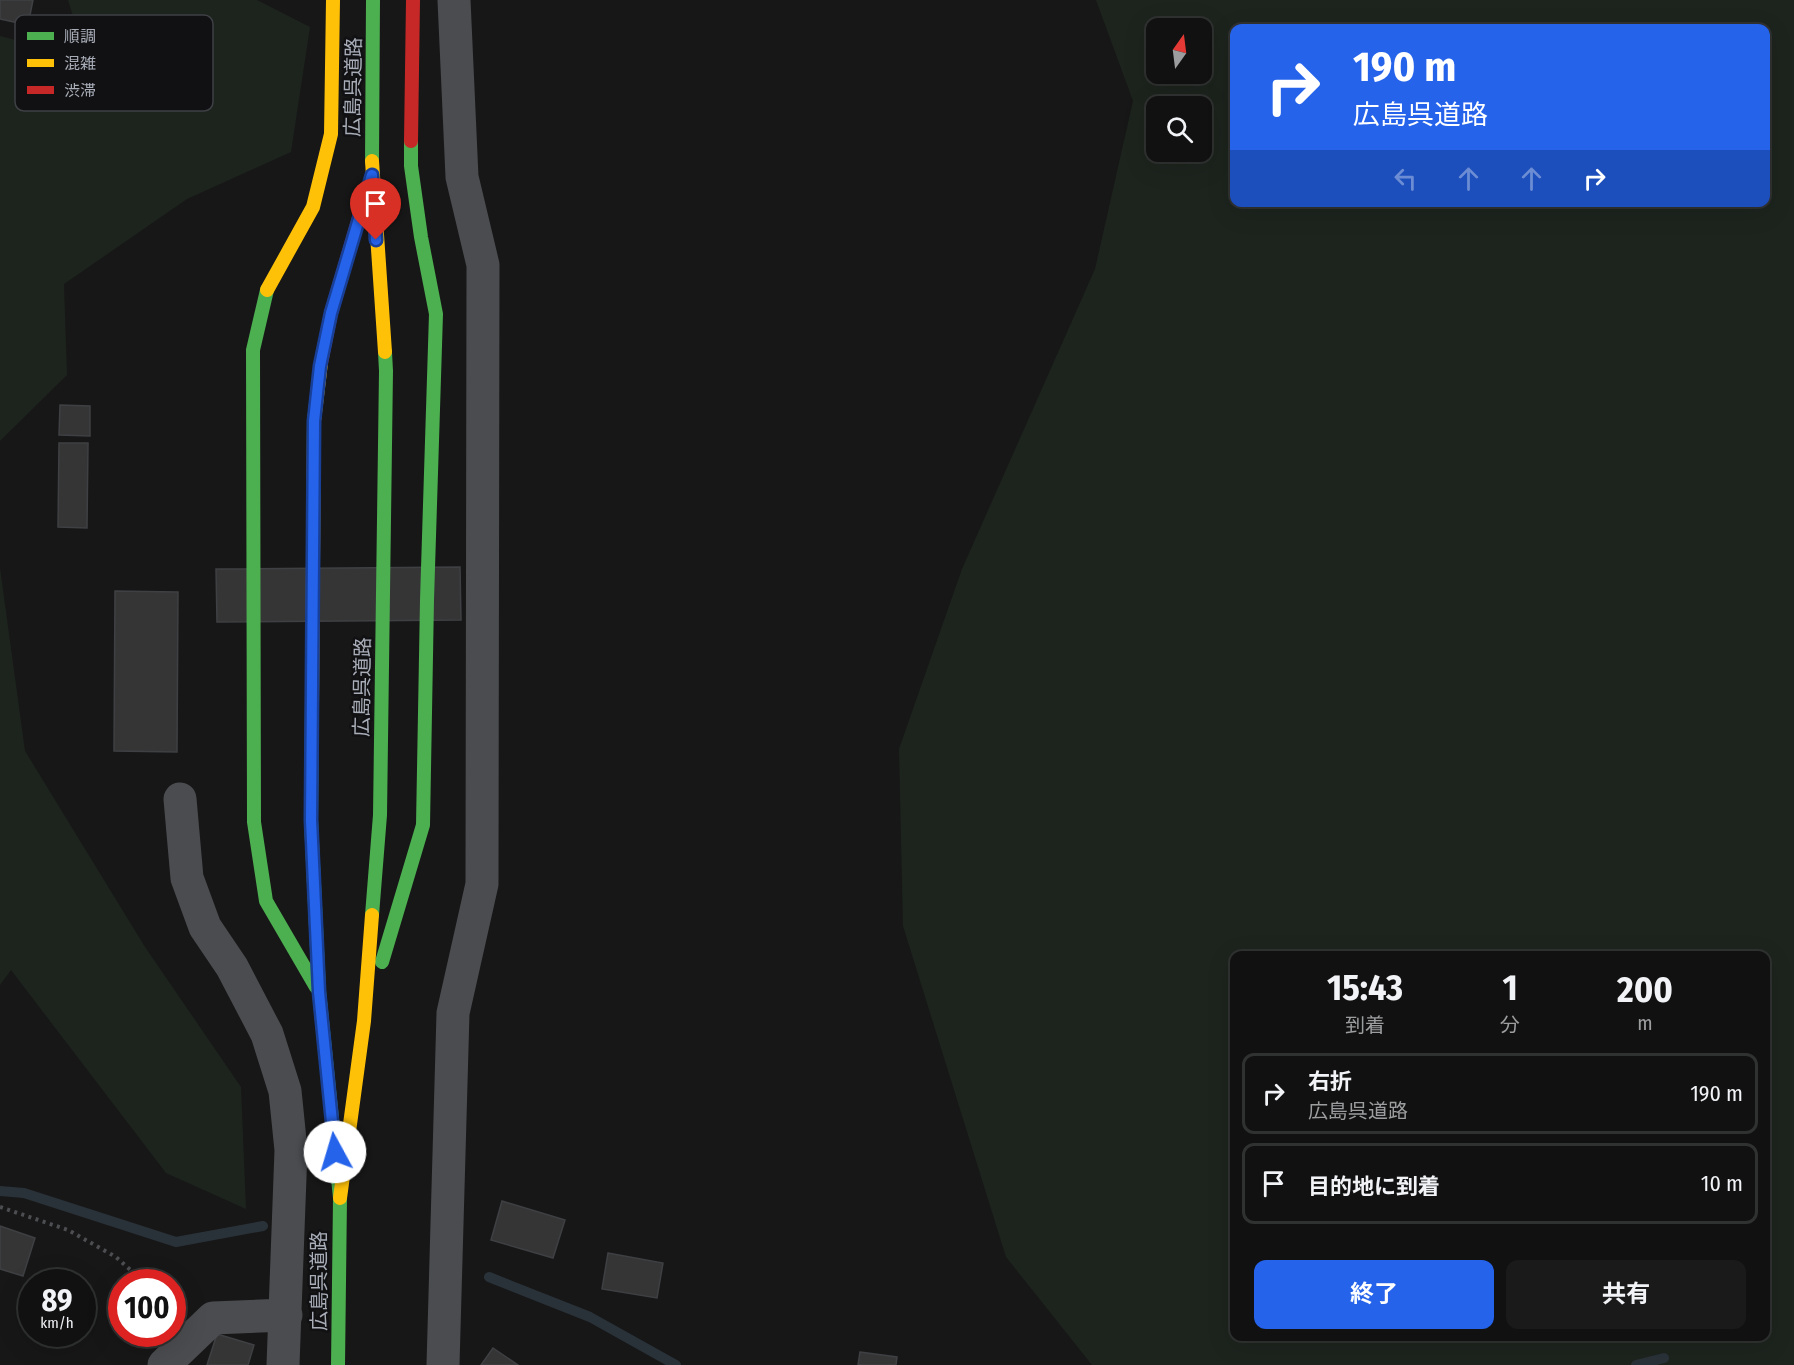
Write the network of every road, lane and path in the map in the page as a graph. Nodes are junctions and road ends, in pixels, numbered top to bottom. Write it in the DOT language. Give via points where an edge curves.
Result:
graph roads {
  1 [pos="333,0"];
  2 [pos="373,0"];
  3 [pos="413,0"];
  4 [pos="454,0"];
  5 [pos="372,175"];
  6 [pos="180,799"];
  7 [pos="319,992"];
  8 [pos="364,1021"];
  9 [pos="340,1198"];
  10 [pos="0,1207"];
  11 [pos="129,1269"];
  12 [pos="286,1315"];
  13 [pos="164,1365"];
  14 [pos="283,1365"];
  15 [pos="338,1365"];
  16 [pos="443,1365"];
  1 -- 7 [label="highway" via="331,134 312,207 268,286 253,350 254,822 266,901"];
  2 -- 5 [label="highway, 広島呉道路"];
  3 -- 8 [label="highway" via="411,166 436,314 423,825"];
  4 -- 16 [label="street" via="462,177 483,265 482,884 453,1013"];
  5 -- 7 [label="highway, 広島呉道路" via="331,313 314,421 311,820"];
  5 -- 8 [label="highway, 広島呉道路" via="386,371 380,815"];
  6 -- 12 [label="street" via="187,878 205,927 232,967 267,1034 285,1091 291,1150"];
  7 -- 9 [label="highway, 広島呉道路"];
  8 -- 9 [label="highway, 広島呉道路"];
  9 -- 15 [label="highway, 広島呉道路"];
  10 -- 11 [label="path" via="68,1230"];
  12 -- 13 [label="street" via="213,1318"];
  12 -- 14 [label="street"];
}
